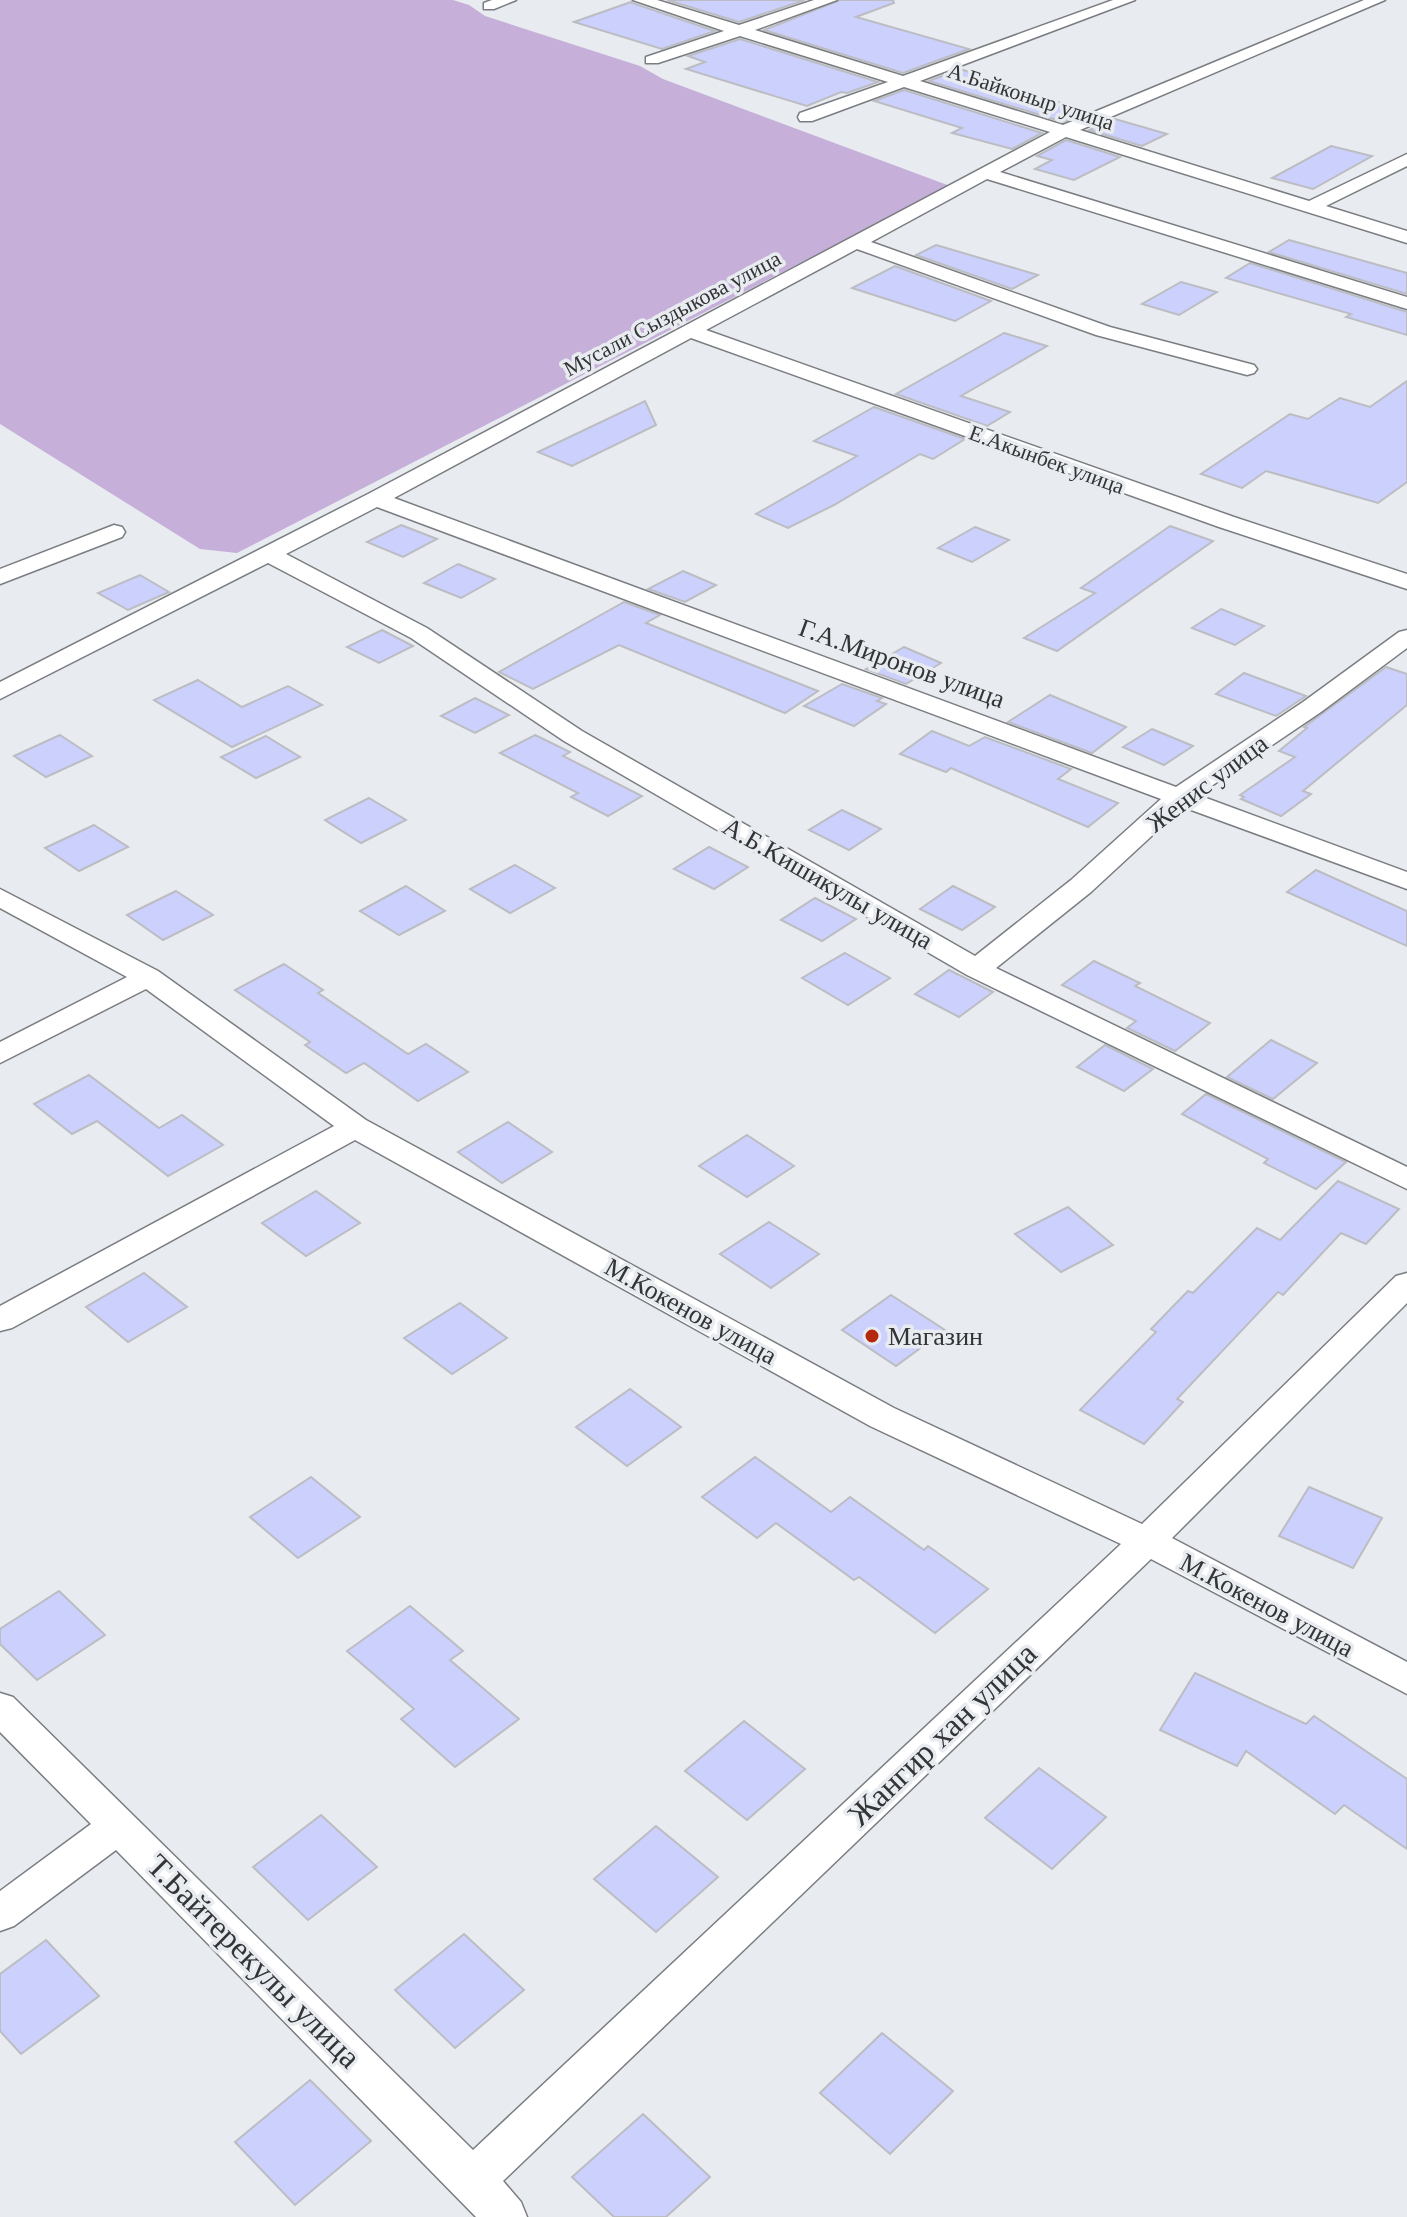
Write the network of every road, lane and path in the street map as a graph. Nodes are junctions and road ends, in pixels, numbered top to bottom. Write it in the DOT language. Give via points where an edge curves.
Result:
graph roads {
  1 [pos="508,0"];
  2 [pos="641,0"];
  3 [pos="829,0"];
  4 [pos="1127,0"];
  5 [pos="1377,0"];
  6 [pos="489,6"];
  7 [pos="740,31"];
  8 [pos="652,60"];
  9 [pos="903,81"];
  10 [pos="806,117"];
  11 [pos="1062,132"];
  12 [pos="1407,159"];
  13 [pos="985,173"];
  14 [pos="1310,207"];
  15 [pos="1407,237"];
  16 [pos="855,242"];
  17 [pos="1407,303"];
  18 [pos="688,331"];
  19 [pos="1247,369"];
  20 [pos="376,499"];
  21 [pos="114,532"];
  22 [pos="268,554"];
  23 [pos="0,577"];
  24 [pos="1407,582"];
  25 [pos="1407,637"];
  26 [pos="0,692"];
  27 [pos="1178,797"];
  28 [pos="1407,881"];
  29 [pos="0,897"];
  30 [pos="977,969"];
  31 [pos="148,977"];
  32 [pos="0,1054"];
  33 [pos="355,1127"];
  34 [pos="1407,1179"];
  35 [pos="1407,1284"];
  36 [pos="0,1320"];
  37 [pos="1147,1541"];
  38 [pos="1407,1679"];
  39 [pos="0,1708"];
  40 [pos="118,1826"];
  41 [pos="0,1914"];
  42 [pos="473,2180"];
  43 [pos="505,2217"];
  1 -- 6 [label="street"];
  2 -- 7 [label="street, А.Байконыр улица"];
  3 -- 7 [label="street"];
  4 -- 9 [label="street"];
  5 -- 11 [label="street, Мусали Сыздыкова улица"];
  7 -- 8 [label="street"];
  7 -- 9 [label="street, А.Байконыр улица"];
  9 -- 10 [label="street"];
  9 -- 11 [label="street, А.Байконыр улица"];
  11 -- 13 [label="street, Мусали Сыздыкова улица"];
  11 -- 14 [label="street, А.Байконыр улица"];
  12 -- 14 [label="street"];
  13 -- 16 [label="street, Мусали Сыздыкова улица"];
  13 -- 17 [label="street"];
  14 -- 15 [label="street, А.Байконыр улица"];
  16 -- 18 [label="street, Мусали Сыздыкова улица"];
  16 -- 19 [label="street" via="1103,331"];
  18 -- 20 [label="street, Мусали Сыздыкова улица"];
  18 -- 24 [label="street, Е.Акынбек улица" via="1247,531"];
  20 -- 22 [label="street, Мусали Сыздыкова улица"];
  20 -- 27 [label="street, Г.А.Миронов улица"];
  21 -- 23 [label="street"];
  22 -- 26 [label="street, Мусали Сыздыкова улица"];
  22 -- 30 [label="street, А.Б.Кишикулы улица" via="419,633 573,736"];
  25 -- 27 [label="street, Женис улица"];
  27 -- 28 [label="street, Г.А.Миронов улица"];
  27 -- 30 [label="street, Женис улица" via="1081,886"];
  29 -- 31 [label="street, М.Кокенов улица"];
  30 -- 34 [label="street, А.Б.Кишикулы улица"];
  31 -- 32 [label="street"];
  31 -- 33 [label="street, М.Кокенов улица"];
  33 -- 36 [label="street"];
  33 -- 37 [label="street, М.Кокенов улица" via="882,1417"];
  35 -- 37 [label="street, Жангир хан улица"];
  37 -- 38 [label="street, М.Кокенов улица"];
  37 -- 42 [label="street, Жангир хан улица"];
  39 -- 40 [label="street, Т.Байтерекулы улица"];
  40 -- 41 [label="street"];
  40 -- 42 [label="street, Т.Байтерекулы улица"];
  42 -- 43 [label="street, Т.Байтерекулы улица"];
}
